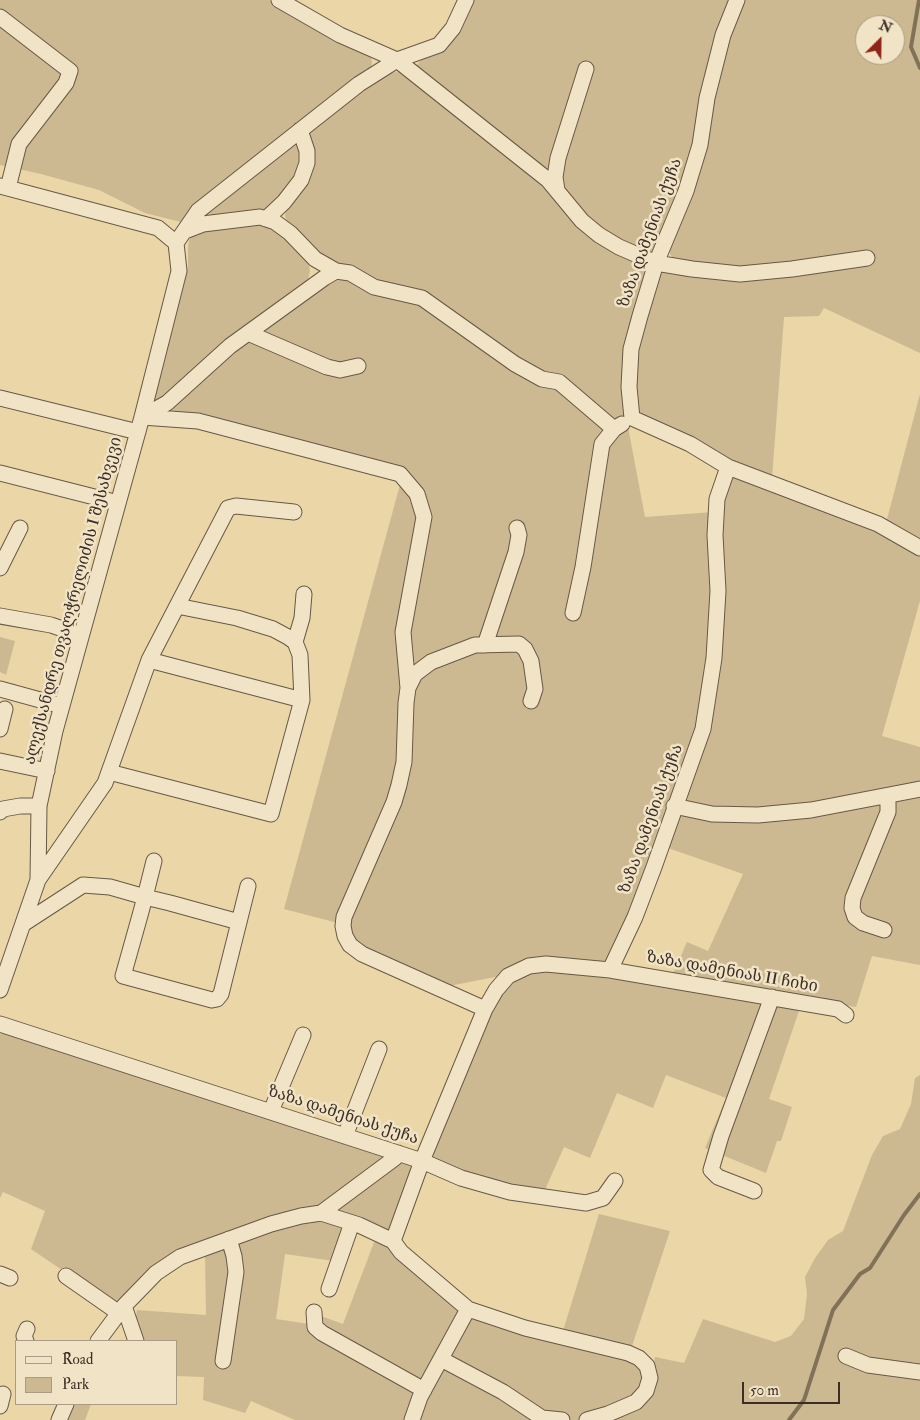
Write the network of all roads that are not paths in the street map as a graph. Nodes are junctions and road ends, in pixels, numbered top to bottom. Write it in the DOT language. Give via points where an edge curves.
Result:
graph roads {
  1 [pos="279,0"];
  2 [pos="466,0"];
  3 [pos="736,0"];
  4 [pos="298,5"];
  5 [pos="0,17"];
  6 [pos="397,60"];
  7 [pos="586,69"];
  8 [pos="300,130"];
  9 [pos="4,187"];
  10 [pos="556,190"];
  11 [pos="266,219"];
  12 [pos="185,231"];
  13 [pos="176,243"];
  14 [pos="867,258"];
  15 [pos="656,263"];
  16 [pos="336,271"];
  17 [pos="248,333"];
  18 [pos="358,366"];
  19 [pos="0,398"];
  20 [pos="632,418"];
  21 [pos="140,424"];
  22 [pos="614,429"];
  23 [pos="728,467"];
  24 [pos="0,473"];
  25 [pos="118,503"];
  26 [pos="294,512"];
  27 [pos="20,528"];
  28 [pos="517,528"];
  29 [pos="919,546"];
  30 [pos="0,568"];
  31 [pos="304,594"];
  32 [pos="177,606"];
  33 [pos="573,614"];
  34 [pos="0,616"];
  35 [pos="80,635"];
  36 [pos="295,642"];
  37 [pos="484,645"];
  38 [pos="149,660"];
  39 [pos="408,688"];
  40 [pos="0,689"];
  41 [pos="302,700"];
  42 [pos="531,701"];
  43 [pos="62,706"];
  44 [pos="5,709"];
  45 [pos="0,729"];
  46 [pos="0,761"];
  47 [pos="46,771"];
  48 [pos="109,772"];
  49 [pos="920,789"];
  50 [pos="888,796"];
  51 [pos="39,806"];
  52 [pos="674,806"];
  53 [pos="0,812"];
  54 [pos="154,861"];
  55 [pos="38,880"];
  56 [pos="248,886"];
  57 [pos="145,896"];
  58 [pos="239,922"];
  59 [pos="22,924"];
  60 [pos="884,930"];
  61 [pos="610,970"];
  62 [pos="0,990"];
  63 [pos="772,997"];
  64 [pos="486,1009"];
  65 [pos="846,1015"];
  66 [pos="0,1024"];
  67 [pos="303,1035"];
  68 [pos="380,1049"];
  69 [pos="271,1111"];
  70 [pos="345,1136"];
  71 [pos="398,1153"];
  72 [pos="422,1160"];
  73 [pos="614,1180"];
  74 [pos="754,1191"];
  75 [pos="321,1213"];
  76 [pos="352,1223"];
  77 [pos="229,1240"];
  78 [pos="393,1241"];
  79 [pos="66,1276"];
  80 [pos="329,1289"];
  81 [pos="468,1309"];
  82 [pos="121,1310"];
  83 [pos="314,1312"];
  84 [pos="99,1340"];
  85 [pos="136,1340"];
  86 [pos="846,1356"];
  87 [pos="441,1359"];
  88 [pos="223,1361"];
  89 [pos="920,1372"];
  90 [pos="424,1390"];
  91 [pos="66,1405"];
  92 [pos="59,1420"];
  93 [pos="412,1420"];
  94 [pos="562,1420"];
  95 [pos="587,1420"];
  1 -- 4 [label="street"];
  2 -- 6 [label="street" via="453,28 439,45"];
  3 -- 15 [label="street, ზაზა დამენიას ქუჩა" via="723,35 700,145 686,190"];
  4 -- 6 [label="street" via="340,35"];
  5 -- 9 [label="street" via="70,70 66,83 19,144"];
  6 -- 8 [label="street" via="359,84"];
  6 -- 10 [label="street" via="548,180"];
  7 -- 10 [label="street" via="558,158"];
  8 -- 11 [label="street" via="307,151 300,180"];
  8 -- 12 [label="street" via="198,211"];
  9 -- 13 [label="street" via="158,228"];
  10 -- 15 [label="street" via="598,235"];
  11 -- 12 [label="street" via="203,224"];
  11 -- 16 [label="street" via="290,233 315,259"];
  12 -- 13 [label="street"];
  13 -- 21 [label="street, ალექსანდრე თვალჭრელიძის I შესახვევი" via="179,271"];
  14 -- 15 [label="street" via="740,274"];
  15 -- 20 [label="street, ზაზა დამენიას ქუჩა" via="632,349 629,388"];
  16 -- 17 [label="street"];
  16 -- 22 [label="street" via="350,273 374,287 422,298 516,364 542,379 559,382"];
  17 -- 18 [label="street" via="328,367 340,370"];
  17 -- 21 [label="street"];
  19 -- 21 [label="street"];
  20 -- 22 [label="street"];
  20 -- 23 [label="street" via="690,444"];
  21 -- 25 [label="street, ალექსანდრე თვალჭრელიძის I შესახვევი"];
  21 -- 39 [label="street" via="198,421 400,474 417,494 424,517 403,632"];
  22 -- 33 [label="street" via="602,444"];
  23 -- 29 [label="street" via="878,524"];
  23 -- 52 [label="street, ზაზა დამენიას ქუჩა" via="717,499 718,591 713,667 703,728"];
  24 -- 25 [label="street"];
  25 -- 35 [label="street, ალექსანდრე თვალჭრელიძის I შესახვევი"];
  26 -- 32 [label="street" via="228,508"];
  27 -- 30 [label="street"];
  28 -- 37 [label="street" via="516,552"];
  31 -- 36 [label="street"];
  32 -- 36 [label="street" via="264,626"];
  32 -- 38 [label="street"];
  34 -- 35 [label="street" via="51,625"];
  35 -- 43 [label="street, ალექსანდრე თვალჭრელიძის I შესახვევი"];
  36 -- 41 [label="street" via="300,655"];
  37 -- 39 [label="street" via="475,645 431,662 416,674"];
  37 -- 42 [label="street" via="519,644 525,649 531,661 535,689"];
  38 -- 41 [label="street"];
  38 -- 48 [label="street"];
  39 -- 64 [label="street" via="404,762 399,785 344,917 345,936 350,945 362,954"];
  40 -- 43 [label="street"];
  41 -- 48 [label="street" via="271,814"];
  43 -- 47 [label="street, ალექსანდრე თვალჭრელიძის I შესახვევი"];
  44 -- 45 [label="street"];
  46 -- 47 [label="street"];
  47 -- 51 [label="street, ალექსანდრე თვალჭრელიძის I შესახვევი"];
  48 -- 55 [label="street"];
  49 -- 50 [label="street"];
  50 -- 52 [label="street" via="811,810 758,815 712,814"];
  50 -- 60 [label="street" via="888,812 853,898 852,908 855,918"];
  51 -- 53 [label="street" via="20,806"];
  51 -- 55 [label="street, ალექსანდრე თვალჭრელიძის I შესახვევი"];
  52 -- 61 [label="street, ზაზა დამენიას ქუჩა" via="654,867"];
  54 -- 57 [label="street"];
  55 -- 59 [label="street, ალექსანდრე თვალჭრელიძის I შესახვევი"];
  56 -- 58 [label="street"];
  57 -- 58 [label="street"];
  57 -- 58 [label="street" via="123,976 217,999"];
  57 -- 59 [label="street" via="110,887 83,885"];
  59 -- 62 [label="street, ალექსანდრე თვალჭრელიძის I შესახვევი"];
  61 -- 63 [label="street, ზაზა დამენიას II ჩიხი"];
  61 -- 64 [label="street, ზაზა დამენიას ქუჩა" via="546,964 529,966 508,976"];
  63 -- 65 [label="street, ზაზა დამენიას II ჩიხი" via="838,1009"];
  63 -- 74 [label="street" via="711,1170 718,1177"];
  64 -- 72 [label="street, ზაზა დამენიას ქუჩა"];
  66 -- 69 [label="street, ზაზა დამენიას ქუჩა"];
  67 -- 69 [label="street"];
  68 -- 70 [label="street"];
  69 -- 70 [label="street, ზაზა დამენიას ქუჩა"];
  70 -- 71 [label="street, ზაზა დამენიას ქუჩა"];
  71 -- 72 [label="street, ზაზა დამენიას ქუჩა"];
  71 -- 75 [label="street"];
  72 -- 73 [label="street" via="461,1178 510,1192 568,1202 586,1203 603,1198"];
  72 -- 78 [label="street"];
  75 -- 76 [label="street"];
  75 -- 77 [label="street" via="271,1224"];
  76 -- 78 [label="street"];
  76 -- 80 [label="street"];
  77 -- 82 [label="street" via="180,1257 156,1273"];
  77 -- 88 [label="street" via="236,1272"];
  78 -- 81 [label="street"];
  79 -- 82 [label="street"];
  81 -- 87 [label="street"];
  81 -- 95 [label="street" via="525,1328 639,1358 647,1366 650,1378 646,1392 636,1402"];
  82 -- 84 [label="street"];
  82 -- 85 [label="street"];
  83 -- 90 [label="street" via="314,1327 322,1334"];
  86 -- 89 [label="street" via="868,1365"];
  87 -- 90 [label="street"];
  87 -- 94 [label="street" via="503,1392 542,1418"];
  90 -- 93 [label="street"];
  91 -- 92 [label="street"];
}
